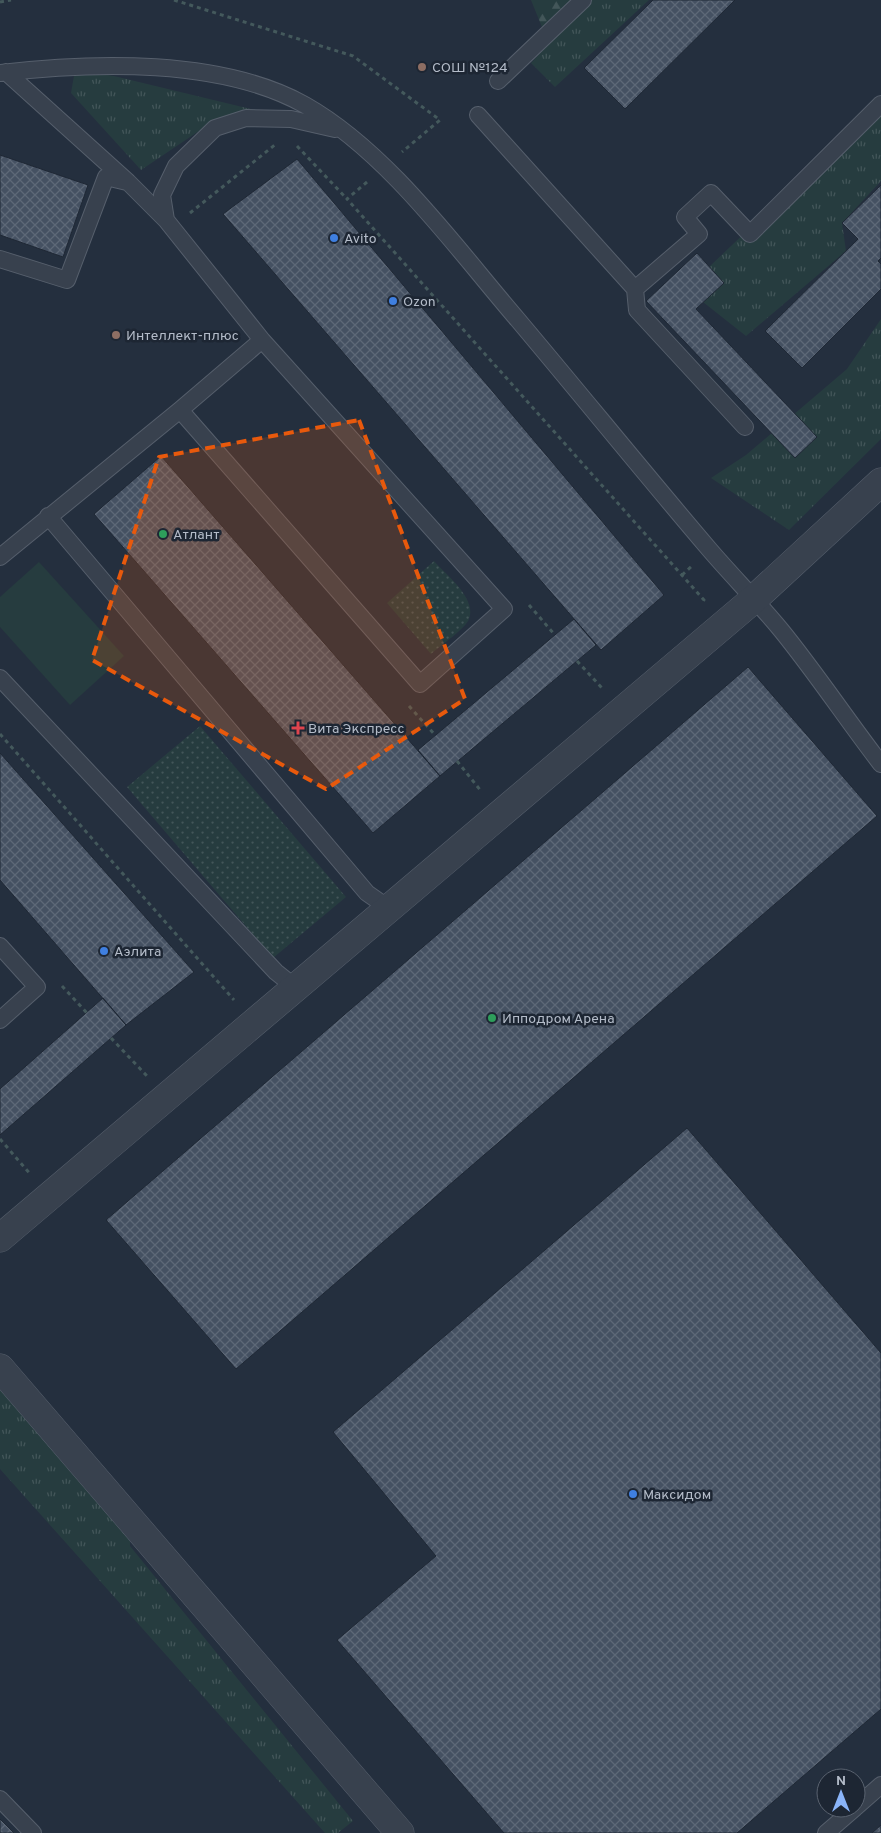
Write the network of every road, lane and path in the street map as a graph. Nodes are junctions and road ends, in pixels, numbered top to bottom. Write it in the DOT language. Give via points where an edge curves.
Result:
graph roads {
  1 [pos="11,0"];
  2 [pos="583,0"];
  3 [pos="0,2"];
  4 [pos="3,72"];
  5 [pos="498,81"];
  6 [pos="881,104"];
  7 [pos="478,115"];
  8 [pos="345,131"];
  9 [pos="280,141"];
  10 [pos="294,142"];
  11 [pos="128,182"];
  12 [pos="347,199"];
  13 [pos="183,218"];
  14 [pos="166,220"];
  15 [pos="0,259"];
  16 [pos="635,289"];
  17 [pos="262,340"];
  18 [pos="180,410"];
  19 [pos="745,427"];
  20 [pos="881,482"];
  21 [pos="48,516"];
  22 [pos="0,557"];
  23 [pos="754,599"];
  24 [pos="577,661"];
  25 [pos="0,678"];
  26 [pos="604,689"];
  27 [pos="0,734"];
  28 [pos="457,761"];
  29 [pos="881,764"];
  30 [pos="485,795"];
  31 [pos="387,907"];
  32 [pos="0,946"];
  33 [pos="296,988"];
  34 [pos="240,1006"];
  35 [pos="0,1020"];
  36 [pos="111,1038"];
  37 [pos="147,1077"];
  38 [pos="0,1140"];
  39 [pos="33,1177"];
  40 [pos="0,1238"];
  41 [pos="0,1368"];
  42 [pos="881,1785"];
  43 [pos="866,1798"];
  44 [pos="0,1799"];
  45 [pos="843,1818"];
  46 [pos="33,1833"];
  47 [pos="400,1833"];
  48 [pos="826,1833"];
  1 -- 3 [label="path"];
  2 -- 5 [label="lane"];
  4 -- 8 [label="lane" via="90,66 171,67 258,85 303,104"];
  4 -- 11 [label="lane"];
  6 -- 16 [label="lane" via="750,234 711,193 685,217 699,234"];
  7 -- 16 [label="lane"];
  8 -- 14 [label="lane" via="291,119 246,118 215,128 176,166 162,195"];
  8 -- 23 [label="lane" via="393,175"];
  9 -- 13 [label="path"];
  10 -- 12 [label="path"];
  11 -- 14 [label="lane"];
  11 -- 15 [label="lane" via="106,176 67,280"];
  14 -- 17 [label="lane"];
  16 -- 19 [label="lane" via="637,310"];
  17 -- 18 [label="lane"];
  17 -- 18 [label="lane" via="504,609 420,684"];
  18 -- 21 [label="lane"];
  20 -- 23 [label="street"];
  21 -- 22 [label="lane"];
  21 -- 31 [label="lane" via="367,893"];
  23 -- 29 [label="lane" via="782,631"];
  23 -- 31 [label="street"];
  24 -- 26 [label="path"];
  25 -- 33 [label="lane" via="276,972"];
  27 -- 34 [label="path"];
  28 -- 30 [label="path"];
  31 -- 33 [label="street"];
  32 -- 35 [label="lane" via="37,987"];
  33 -- 40 [label="street"];
  36 -- 37 [label="path"];
  38 -- 39 [label="path"];
  41 -- 47 [label="street"];
  42 -- 43 [label="lane"];
  44 -- 46 [label="lane"];
  45 -- 48 [label="lane"];
}
